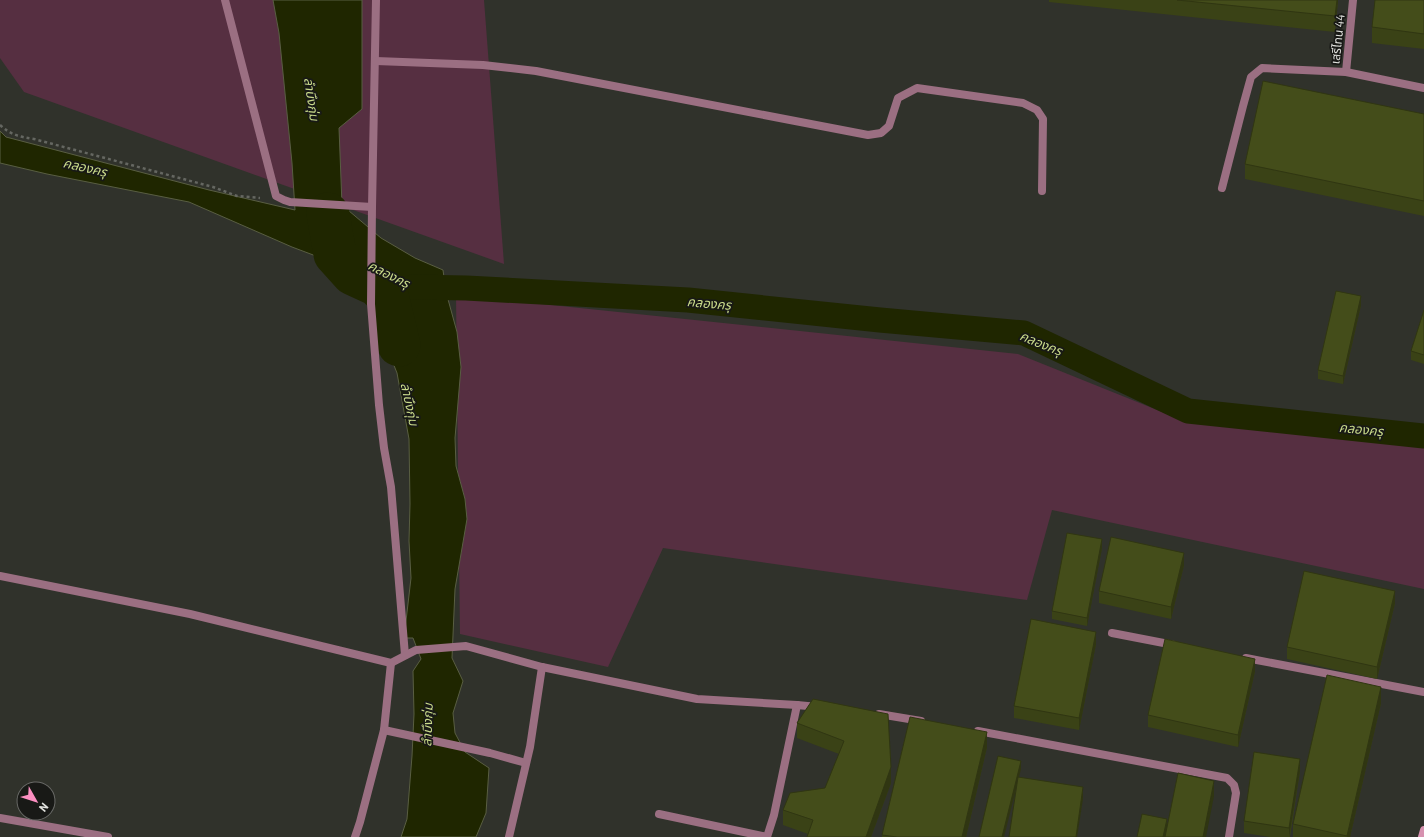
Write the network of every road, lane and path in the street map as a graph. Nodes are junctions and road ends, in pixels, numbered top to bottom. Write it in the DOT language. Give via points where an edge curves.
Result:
graph roads {
  1 [pos="225,0"];
  2 [pos="376,0"];
  3 [pos="1353,0"];
  4 [pos="376,61"];
  5 [pos="1346,72"];
  6 [pos="1424,88"];
  7 [pos="0,125"];
  8 [pos="1222,188"];
  9 [pos="1042,190"];
  10 [pos="276,196"];
  11 [pos="372,211"];
  12 [pos="0,576"];
  13 [pos="1112,633"];
  14 [pos="1182,646"];
  15 [pos="405,655"];
  16 [pos="1237,656"];
  17 [pos="391,663"];
  18 [pos="542,667"];
  19 [pos="1424,692"];
  20 [pos="797,705"];
  21 [pos="827,708"];
  22 [pos="872,713"];
  23 [pos="932,723"];
  24 [pos="384,730"];
  25 [pos="970,730"];
  26 [pos="526,764"];
  27 [pos="659,814"];
  28 [pos="0,818"];
  29 [pos="1424,830"];
  30 [pos="108,837"];
  31 [pos="355,837"];
  32 [pos="510,837"];
  33 [pos="767,837"];
  34 [pos="1229,837"];
  35 [pos="1422,837"];
  1 -- 10 [label="street"];
  2 -- 4 [label="street"];
  3 -- 5 [label="street, เสรีไทน 44"];
  4 -- 9 [label="street" via="536,71 868,135 881,133 889,126 898,98 917,88 1023,103 1037,110 1043,119"];
  4 -- 11 [label="street"];
  5 -- 6 [label="street, เสรีไทน 44"];
  5 -- 8 [label="street" via="1262,68 1251,77"];
  7 -- 10 [label="path" via="15,136 152,170 237,196"];
  10 -- 11 [label="street" via="290,202 357,206"];
  11 -- 15 [label="street" via="371,304 379,405 392,487"];
  12 -- 17 [label="street" via="190,614"];
  13 -- 14 [label="street"];
  15 -- 17 [label="street"];
  15 -- 18 [label="street" via="416,650 466,646"];
  16 -- 19 [label="street"];
  17 -- 24 [label="street"];
  18 -- 20 [label="street" via="697,699"];
  18 -- 26 [label="street"];
  20 -- 21 [label="street"];
  20 -- 33 [label="street"];
  22 -- 23 [label="street"];
  24 -- 26 [label="street" via="490,753"];
  24 -- 31 [label="street"];
  25 -- 34 [label="street" via="1227,778 1236,793"];
  26 -- 32 [label="street"];
  27 -- 33 [label="street"];
  28 -- 30 [label="street"];
  29 -- 35 [label="main road"];
}
